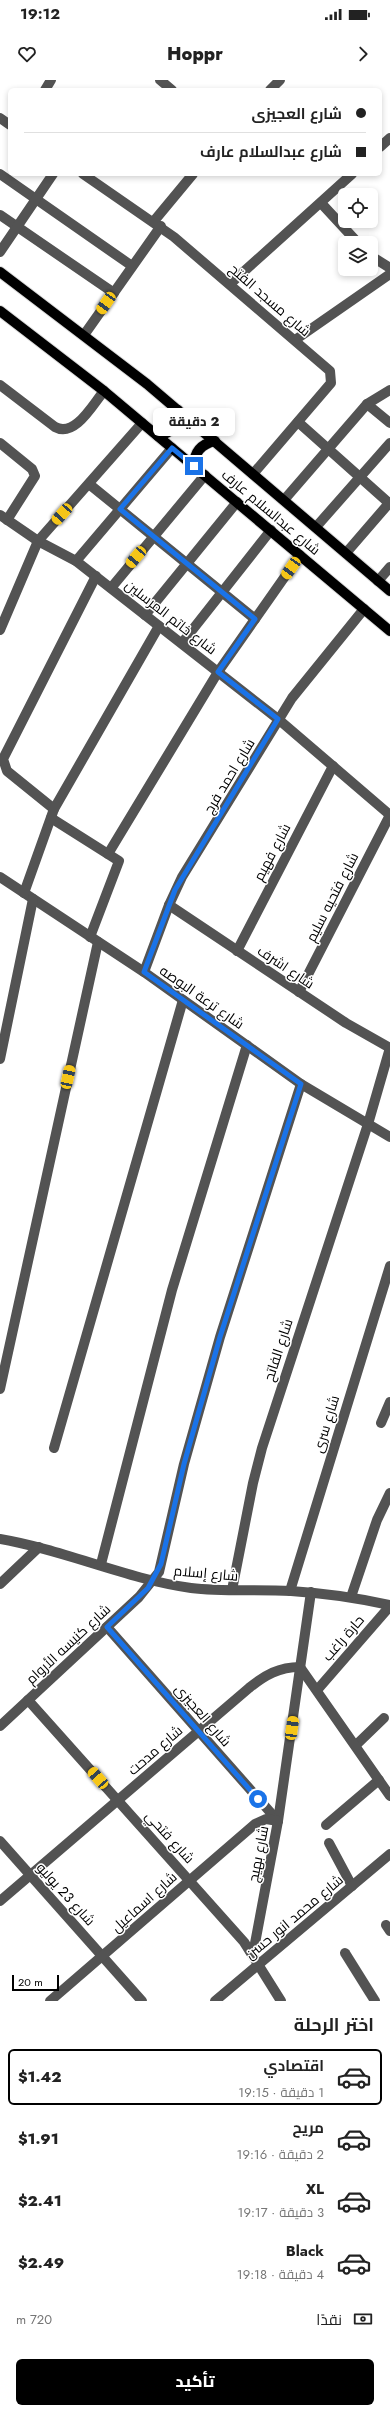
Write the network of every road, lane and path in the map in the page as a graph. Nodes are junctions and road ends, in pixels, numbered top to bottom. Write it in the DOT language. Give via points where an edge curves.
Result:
graph roads {
  1 [pos="160,80"];
  2 [pos="170,88"];
  3 [pos="390,138"];
  4 [pos="382,145"];
  5 [pos="0,174"];
  6 [pos="52,176"];
  7 [pos="87,176"];
  8 [pos="192,176"];
  9 [pos="350,176"];
  10 [pos="37,199"];
  11 [pos="321,203"];
  12 [pos="0,215"];
  13 [pos="157,224"];
  14 [pos="18,227"];
  15 [pos="352,236"];
  16 [pos="0,252"];
  17 [pos="378,260"];
  18 [pos="132,266"];
  19 [pos="390,268"];
  20 [pos="0,272"];
  21 [pos="390,274"];
  22 [pos="230,284"];
  23 [pos="114,292"];
  24 [pos="0,311"];
  25 [pos="84,335"];
  26 [pos="295,340"];
  27 [pos="0,386"];
  28 [pos="390,390"];
  29 [pos="104,391"];
  30 [pos="367,404"];
  31 [pos="178,410"];
  32 [pos="298,422"];
  33 [pos="142,423"];
  34 [pos="390,423"];
  35 [pos="158,436"];
  36 [pos="215,441"];
  37 [pos="0,443"];
  38 [pos="390,443"];
  39 [pos="172,448"];
  40 [pos="328,448"];
  41 [pos="194,466"];
  42 [pos="253,474"];
  43 [pos="205,475"];
  44 [pos="360,477"];
  45 [pos="89,484"];
  46 [pos="284,500"];
  47 [pos="237,502"];
  48 [pos="390,503"];
  49 [pos="120,509"];
  50 [pos="3,518"];
  51 [pos="316,528"];
  52 [pos="271,530"];
  53 [pos="154,537"];
  54 [pos="38,541"];
  55 [pos="346,553"];
  56 [pos="300,555"];
  57 [pos="76,561"];
  58 [pos="186,564"];
  59 [pos="390,567"];
  60 [pos="96,576"];
  61 [pos="378,581"];
  62 [pos="111,588"];
  63 [pos="390,590"];
  64 [pos="222,592"];
  65 [pos="364,609"];
  66 [pos="145,615"];
  67 [pos="255,619"];
  68 [pos="159,626"];
  69 [pos="0,630"];
  70 [pos="390,631"];
  71 [pos="182,643"];
  72 [pos="218,672"];
  73 [pos="278,719"];
  74 [pos="333,766"];
  75 [pos="52,813"];
  76 [pos="390,815"];
  77 [pos="108,854"];
  78 [pos="0,877"];
  79 [pos="29,896"];
  80 [pos="169,905"];
  81 [pos="94,939"];
  82 [pos="237,951"];
  83 [pos="144,972"];
  84 [pos="299,992"];
  85 [pos="183,1000"];
  86 [pos="247,1045"];
  87 [pos="390,1048"];
  88 [pos="0,1059"];
  89 [pos="301,1084"];
  90 [pos="368,1124"];
  91 [pos="390,1137"];
  92 [pos="390,1266"];
  93 [pos="0,1389"];
  94 [pos="390,1402"];
  95 [pos="381,1423"];
  96 [pos="54,1448"];
  97 [pos="390,1493"];
  98 [pos="0,1539"];
  99 [pos="39,1547"];
  100 [pos="101,1564"];
  101 [pos="154,1580"];
  102 [pos="0,1584"];
  103 [pos="232,1590"];
  104 [pos="290,1591"];
  105 [pos="311,1592"];
  106 [pos="351,1597"];
  107 [pos="390,1605"];
  108 [pos="107,1627"];
  109 [pos="300,1666"];
  110 [pos="318,1689"];
  111 [pos="28,1700"];
  112 [pos="384,1718"];
  113 [pos="0,1726"];
  114 [pos="199,1731"];
  115 [pos="356,1744"];
  116 [pos="379,1780"];
  117 [pos="390,1796"];
  118 [pos="118,1800"];
  119 [pos="278,1822"];
  120 [pos="326,1825"];
  121 [pos="0,1841"];
  122 [pos="329,1843"];
  123 [pos="390,1854"];
  124 [pos="31,1875"];
  125 [pos="189,1880"];
  126 [pos="352,1886"];
  127 [pos="0,1901"];
  128 [pos="345,1953"];
  129 [pos="253,1954"];
  130 [pos="103,1957"];
  131 [pos="260,1964"];
  132 [pos="50,2001"];
  133 [pos="142,2001"];
  134 [pos="215,2001"];
  135 [pos="281,2001"];
  136 [pos="375,2001"];
  1 -- 2 [label="street"];
  3 -- 4 [label="street"];
  5 -- 10 [label="street"];
  6 -- 10 [label="street"];
  7 -- 13 [label="street, شارع مسجد الفتح"];
  8 -- 13 [label="street"];
  9 -- 11 [label="street"];
  10 -- 14 [label="street"];
  10 -- 18 [label="street"];
  11 -- 15 [label="street"];
  11 -- 22 [label="street"];
  12 -- 14 [label="street"];
  13 -- 18 [label="street"];
  13 -- 22 [label="street, شارع مسجد الفتح"];
  14 -- 16 [label="street"];
  14 -- 23 [label="street"];
  17 -- 19 [label="street"];
  18 -- 23 [label="street"];
  20 -- 25 [label="main road, شارع عبدالسلام عارف"];
  21 -- 26 [label="street"];
  22 -- 26 [label="street, شارع مسجد الفتح"];
  23 -- 25 [label="street"];
  24 -- 29 [label="main road, شارع عبدالسلام عارف"];
  25 -- 31 [label="main road, شارع عبدالسلام عارف"];
  26 -- 32 [label="street, شارع مسجد الفتح" via="327,368 332,379"];
  27 -- 29 [label="street" via="55,427 63,430 75,426"];
  28 -- 30 [label="street"];
  29 -- 33 [label="main road, شارع عبدالسلام عارف"];
  30 -- 34 [label="street"];
  30 -- 40 [label="street"];
  31 -- 35 [label="main road" via="174,428"];
  31 -- 36 [label="main road, شارع عبدالسلام عارف"];
  32 -- 40 [label="street"];
  32 -- 42 [label="street, شارع مسجد الفتح"];
  33 -- 35 [label="main road, شارع عبدالسلام عارف"];
  33 -- 45 [label="street"];
  35 -- 39 [label="main road, شارع عبدالسلام عارف"];
  36 -- 41 [label="main road" via="199,449"];
  36 -- 42 [label="main road, شارع عبدالسلام عارف"];
  37 -- 50 [label="street" via="32,469 34,476"];
  38 -- 44 [label="street"];
  39 -- 41 [label="main road, شارع عبدالسلام عارف"];
  39 -- 49 [label="street"];
  40 -- 44 [label="street"];
  40 -- 46 [label="street"];
  41 -- 43 [label="main road, شارع عبدالسلام عارف"];
  42 -- 46 [label="main road, شارع عبدالسلام عارف"];
  43 -- 47 [label="main road, شارع عبدالسلام عارف"];
  43 -- 53 [label="street"];
  44 -- 48 [label="street"];
  44 -- 51 [label="street"];
  45 -- 49 [label="street"];
  45 -- 54 [label="street"];
  46 -- 51 [label="main road, شارع عبدالسلام عارف"];
  47 -- 52 [label="main road, شارع عبدالسلام عارف"];
  47 -- 58 [label="street"];
  48 -- 55 [label="street"];
  49 -- 53 [label="street"];
  49 -- 57 [label="street"];
  50 -- 54 [label="street, شارع خاتم المرسلين"];
  51 -- 55 [label="main road, شارع عبدالسلام عارف"];
  52 -- 56 [label="main road, شارع عبدالسلام عارف"];
  52 -- 64 [label="street"];
  53 -- 58 [label="street"];
  53 -- 62 [label="street"];
  54 -- 57 [label="street, شارع خاتم المرسلين"];
  54 -- 69 [label="street"];
  55 -- 61 [label="main road, شارع عبدالسلام عارف"];
  56 -- 65 [label="main road, شارع عبدالسلام عارف"];
  56 -- 67 [label="street"];
  57 -- 60 [label="street, شارع خاتم المرسلين"];
  58 -- 64 [label="street"];
  58 -- 66 [label="street"];
  59 -- 61 [label="street"];
  60 -- 62 [label="street, شارع خاتم المرسلين"];
  60 -- 75 [label="street" via="3,760 7,771"];
  61 -- 63 [label="main road, شارع عبدالسلام عارف"];
  62 -- 66 [label="street, شارع خاتم المرسلين"];
  64 -- 67 [label="street"];
  64 -- 71 [label="street"];
  65 -- 70 [label="main road, شارع عبدالسلام عارف"];
  65 -- 73 [label="street, شارع احمد فرج"];
  66 -- 68 [label="street, شارع خاتم المرسلين"];
  67 -- 72 [label="street"];
  68 -- 71 [label="street, شارع خاتم المرسلين"];
  68 -- 75 [label="street"];
  71 -- 72 [label="street, شارع خاتم المرسلين"];
  72 -- 73 [label="street, شارع خاتم المرسلين"];
  72 -- 77 [label="street"];
  73 -- 74 [label="street, شارع خاتم المرسلين"];
  73 -- 80 [label="street, شارع احمد فرج" via="182,877"];
  74 -- 76 [label="street, شارع خاتم المرسلين"];
  74 -- 82 [label="street, شارع فهيم"];
  75 -- 77 [label="street"];
  75 -- 79 [label="street"];
  76 -- 84 [label="street, شارع فتحيه سليم"];
  77 -- 81 [label="street" via="120,861"];
  78 -- 79 [label="street, شارع ترعة البوصه"];
  79 -- 81 [label="street, شارع ترعة البوصه"];
  79 -- 88 [label="street"];
  80 -- 82 [label="street, شارع اشرف"];
  80 -- 83 [label="street, شارع احمد فرج"];
  81 -- 83 [label="street, شارع ترعة البوصه"];
  81 -- 93 [label="street"];
  82 -- 84 [label="street, شارع اشرف"];
  83 -- 85 [label="street, شارع ترعة البوصه"];
  84 -- 87 [label="street, شارع اشرف" via="360,1032"];
  85 -- 86 [label="street, شارع ترعة البوصه"];
  85 -- 96 [label="street"];
  86 -- 89 [label="street, شارع ترعة البوصه"];
  86 -- 100 [label="street" via="172,1290"];
  87 -- 90 [label="street, شارع الفاتح"];
  89 -- 90 [label="street, شارع ترعة البوصه"];
  89 -- 101 [label="street, شارع كنيسه الأروام" via="220,1337 184,1464 164,1557"];
  90 -- 91 [label="street, شارع ترعة البوصه"];
  90 -- 103 [label="street, شارع الفاتح" via="264,1441 252,1483"];
  92 -- 104 [label="street, شارع سرى"];
  94 -- 95 [label="street"];
  97 -- 106 [label="street" via="377,1520"];
  98 -- 99 [label="street, شارع إسلام"];
  99 -- 100 [label="street, شارع إسلام"];
  99 -- 102 [label="street"];
  100 -- 101 [label="street, شارع إسلام"];
  101 -- 103 [label="street, شارع إسلام" via="192,1588"];
  101 -- 108 [label="street, شارع كنيسه الأروام"];
  103 -- 104 [label="street, شارع إسلام"];
  104 -- 105 [label="street, شارع إسلام"];
  105 -- 106 [label="street, شارع إسلام"];
  105 -- 109 [label="street, شارع بهيج"];
  106 -- 107 [label="street, شارع إسلام"];
  107 -- 110 [label="street, حارة راغب"];
  108 -- 111 [label="street, شارع كنيسه الأروام"];
  108 -- 114 [label="street, شارع العجيزى"];
  109 -- 110 [label="street"];
  109 -- 114 [label="street, شارع مدحت" via="267,1674"];
  109 -- 119 [label="street, شارع بهيج"];
  110 -- 115 [label="street"];
  111 -- 113 [label="street, شارع كنيسه الأروام"];
  111 -- 118 [label="street, شارع فتحي"];
  112 -- 115 [label="street"];
  114 -- 118 [label="street, شارع مدحت"];
  114 -- 119 [label="street, شارع العجيزى"];
  115 -- 116 [label="street"];
  116 -- 117 [label="street"];
  116 -- 120 [label="street"];
  118 -- 124 [label="street, شارع مدحت"];
  118 -- 125 [label="street, شارع فتحي"];
  119 -- 125 [label="street, شارع اسماعيل" via="266,1819 255,1824"];
  119 -- 129 [label="street, شارع بهيج"];
  121 -- 124 [label="street, شارع 23 يوليو"];
  122 -- 126 [label="street"];
  123 -- 126 [label="street, شارع محمد انور حسن"];
  124 -- 127 [label="street, شارع مدحت"];
  124 -- 130 [label="street, شارع 23 يوليو"];
  125 -- 129 [label="street, شارع فتحي"];
  125 -- 130 [label="street, شارع اسماعيل"];
  126 -- 131 [label="street, شارع محمد انور حسن"];
  128 -- 136 [label="street"];
  129 -- 131 [label="street, شارع فتحي"];
  130 -- 132 [label="street, شارع اسماعيل"];
  130 -- 133 [label="street, شارع 23 يوليو"];
  131 -- 134 [label="street, شارع محمد انور حسن"];
  131 -- 135 [label="street, شارع فتحي"];
}
